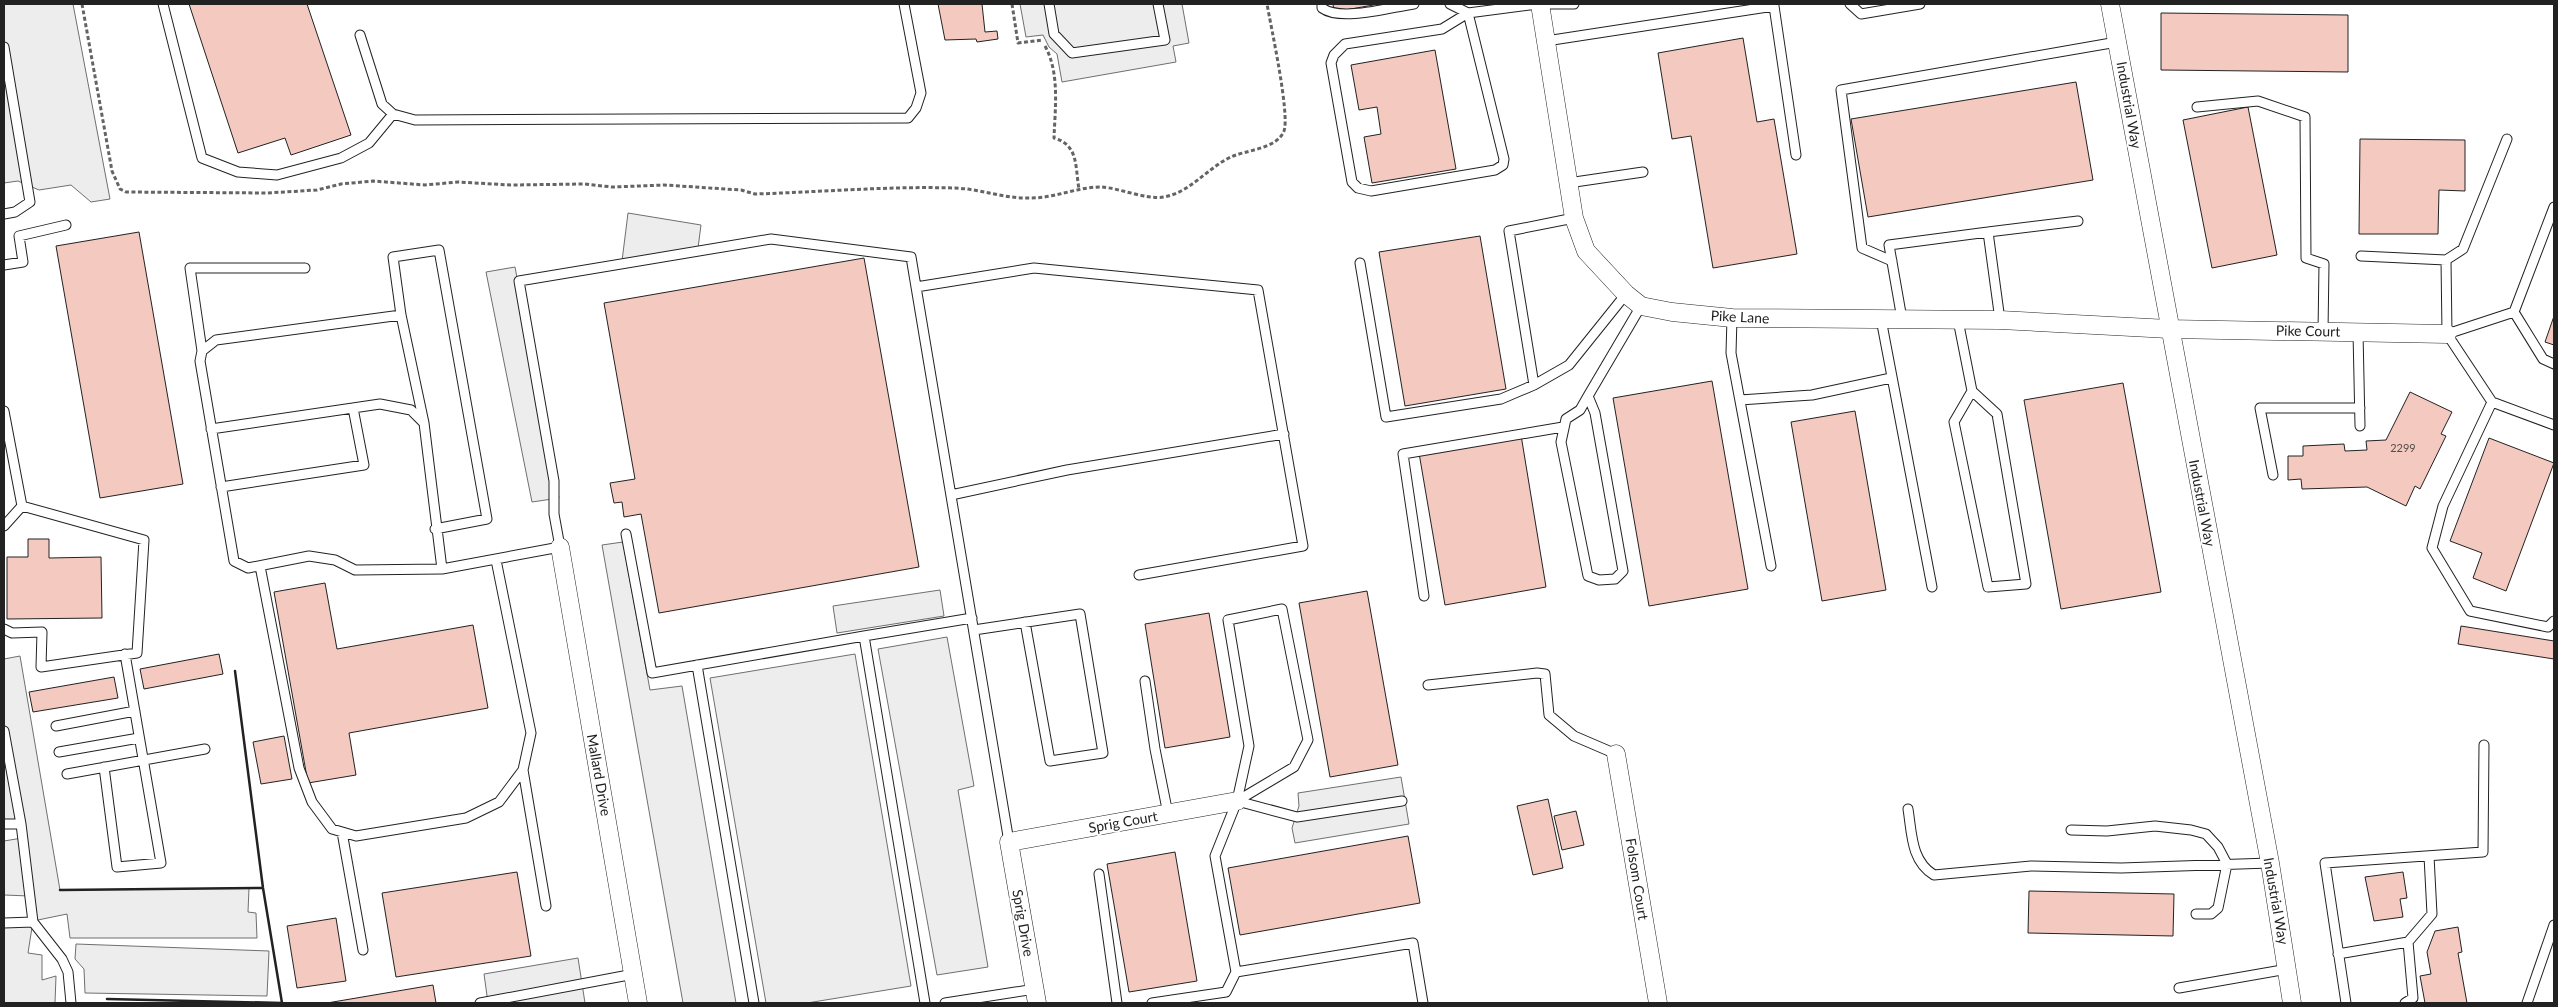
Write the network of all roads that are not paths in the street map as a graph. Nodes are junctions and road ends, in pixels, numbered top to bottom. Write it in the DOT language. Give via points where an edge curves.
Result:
graph roads {
  1 [pos="162,4"];
  2 [pos="904,4"];
  3 [pos="1049,4"];
  4 [pos="1158,4"];
  5 [pos="1322,4"];
  6 [pos="1414,4"];
  7 [pos="1450,4"];
  8 [pos="1540,4"];
  9 [pos="1574,4"];
  10 [pos="1850,4"];
  11 [pos="1920,4"];
  12 [pos="2110,4"];
  13 [pos="1468,13"];
  14 [pos="360,35"];
  15 [pos="1546,41"];
  16 [pos="2117,42"];
  17 [pos="4,47"];
  18 [pos="2197,108"];
  19 [pos="393,114"];
  20 [pos="2507,139"];
  21 [pos="1796,155"];
  22 [pos="1643,172"];
  23 [pos="1568,183"];
  24 [pos="2554,207"];
  25 [pos="4,214"];
  26 [pos="1574,218"];
  27 [pos="2078,220"];
  28 [pos="66,225"];
  29 [pos="1988,232"];
  30 [pos="2361,256"];
  31 [pos="2446,260"];
  32 [pos="1892,261"];
  33 [pos="1360,263"];
  34 [pos="4,266"];
  35 [pos="306,268"];
  36 [pos="916,287"];
  37 [pos="1626,294"];
  38 [pos="1641,306"];
  39 [pos="2514,312"];
  40 [pos="401,315"];
  41 [pos="1732,318"];
  42 [pos="1881,319"];
  43 [pos="1902,319"];
  44 [pos="1958,320"];
  45 [pos="2000,320"];
  46 [pos="2169,329"];
  47 [pos="2322,332"];
  48 [pos="2358,332"];
  49 [pos="2447,334"];
  50 [pos="202,351"];
  51 [pos="2554,364"];
  52 [pos="1891,378"];
  53 [pos="1534,385"];
  54 [pos="1972,391"];
  55 [pos="1588,396"];
  56 [pos="1740,400"];
  57 [pos="2492,402"];
  58 [pos="353,408"];
  59 [pos="2360,408"];
  60 [pos="4,411"];
  61 [pos="424,423"];
  62 [pos="2554,425"];
  63 [pos="2360,426"];
  64 [pos="1563,427"];
  65 [pos="211,429"];
  66 [pos="1284,434"];
  67 [pos="2273,475"];
  68 [pos="221,487"];
  69 [pos="951,495"];
  70 [pos="22,506"];
  71 [pos="4,526"];
  72 [pos="436,529"];
  73 [pos="626,534"];
  74 [pos="560,547"];
  75 [pos="496,560"];
  76 [pos="260,566"];
  77 [pos="1770,566"];
  78 [pos="442,569"];
  79 [pos="1139,575"];
  80 [pos="1932,586"];
  81 [pos="1424,596"];
  82 [pos="972,618"];
  83 [pos="2554,621"];
  84 [pos="1025,622"];
  85 [pos="4,629"];
  86 [pos="974,630"];
  87 [pos="864,636"];
  88 [pos="125,654"];
  89 [pos="697,665"];
  90 [pos="1144,680"];
  91 [pos="1428,684"];
  92 [pos="135,711"];
  93 [pos="56,726"];
  94 [pos="4,732"];
  95 [pos="139,738"];
  96 [pos="2484,745"];
  97 [pos="205,750"];
  98 [pos="59,752"];
  99 [pos="1616,754"];
  100 [pos="143,760"];
  101 [pos="104,767"];
  102 [pos="523,770"];
  103 [pos="67,774"];
  104 [pos="1237,801"];
  105 [pos="1402,801"];
  106 [pos="1908,809"];
  107 [pos="1168,814"];
  108 [pos="4,824"];
  109 [pos="21,824"];
  110 [pos="2072,830"];
  111 [pos="342,832"];
  112 [pos="1009,842"];
  113 [pos="2430,856"];
  114 [pos="2270,863"];
  115 [pos="2227,864"];
  116 [pos="1099,874"];
  117 [pos="546,906"];
  118 [pos="2196,914"];
  119 [pos="33,922"];
  120 [pos="4,923"];
  121 [pos="2554,925"];
  122 [pos="2408,942"];
  123 [pos="363,950"];
  124 [pos="2338,954"];
  125 [pos="2288,969"];
  126 [pos="1236,972"];
  127 [pos="634,974"];
  128 [pos="2178,988"];
  129 [pos="1036,996"];
  130 [pos="72,1003"];
  131 [pos="480,1003"];
  132 [pos="638,1003"];
  133 [pos="754,1003"];
  134 [pos="925,1003"];
  135 [pos="945,1003"];
  136 [pos="1117,1003"];
  137 [pos="1152,1003"];
  138 [pos="1423,1003"];
  139 [pos="1658,1003"];
  140 [pos="2292,1003"];
  141 [pos="2346,1003"];
  142 [pos="2405,1003"];
  143 [pos="2527,1003"];
  1 -- 19 [label="lane" via="202,158 238,172 277,175 341,158 369,143"];
  2 -- 19 [label="lane" via="921,93 908,118 415,120"];
  3 -- 4 [label="lane" via="1054,34 1072,53 1165,40"];
  5 -- 6 [label="lane" via="1328,12 1342,15"];
  7 -- 13 [label="lane"];
  8 -- 9 [label="lane"];
  8 -- 13 [label="lane"];
  8 -- 15 [label="street, Pike Lane"];
  10 -- 11 [label="lane" via="1861,14"];
  12 -- 16 [label="street, Industrial Way"];
  13 -- 13 [label="lane" via="1442,30 1345,44 1334,55 1331,63 1350,173 1358,188 1371,191 1495,170 1503,165 1504,158"];
  14 -- 19 [label="lane" via="382,104"];
  15 -- 21 [label="lane" via="1774,6"];
  15 -- 23 [label="street, Pike Lane"];
  16 -- 32 [label="lane" via="1841,90 1862,248"];
  16 -- 46 [label="street, Industrial Way"];
  17 -- 25 [label="lane" via="30,202 15,212"];
  18 -- 47 [label="lane" via="2258,101 2306,116 2306,258 2324,264"];
  20 -- 31 [label="lane" via="2463,249"];
  22 -- 23 [label="lane"];
  23 -- 26 [label="street, Pike Lane"];
  24 -- 39 [label="lane"];
  26 -- 37 [label="street, Pike Lane" via="1586,252"];
  26 -- 53 [label="lane" via="1509,231"];
  27 -- 29 [label="lane"];
  28 -- 34 [label="lane" via="19,236 23,262"];
  29 -- 32 [label="lane" via="1889,245"];
  29 -- 45 [label="lane"];
  30 -- 31 [label="lane"];
  31 -- 49 [label="lane"];
  32 -- 43 [label="lane"];
  33 -- 53 [label="lane" via="1386,416 1501,399"];
  35 -- 50 [label="lane" via="190,268"];
  36 -- 66 [label="lane" via="1034,268 1258,290"];
  36 -- 69 [label="lane"];
  36 -- 74 [label="lane" via="911,257 771,239 519,281 554,480 554,514"];
  37 -- 38 [label="street, Pike Lane"];
  37 -- 53 [label="lane" via="1569,365"];
  38 -- 41 [label="street, Pike Lane"];
  38 -- 55 [label="lane"];
  39 -- 49 [label="lane"];
  39 -- 51 [label="lane" via="2543,359"];
  40 -- 50 [label="lane" via="216,340"];
  40 -- 61 [label="lane"];
  40 -- 72 [label="lane" via="393,257 439,250 487,519"];
  41 -- 42 [label="street, Pike Lane"];
  41 -- 56 [label="lane" via="1731,353"];
  42 -- 43 [label="street, Pike Lane"];
  42 -- 52 [label="lane"];
  43 -- 44 [label="street, Pike Lane"];
  44 -- 45 [label="street, Pike Lane"];
  44 -- 54 [label="lane"];
  45 -- 46 [label="street, Pike Lane"];
  46 -- 47 [label="street, Pike Court"];
  46 -- 114 [label="street, Industrial Way"];
  47 -- 48 [label="street, Pike Court"];
  48 -- 49 [label="street, Pike Court"];
  48 -- 59 [label="lane"];
  49 -- 57 [label="lane"];
  50 -- 65 [label="lane" via="200,361"];
  52 -- 56 [label="lane" via="1812,395"];
  52 -- 80 [label="lane"];
  54 -- 54 [label="lane" via="1997,414 2026,584 1988,587 1954,422"];
  55 -- 64 [label="lane" via="1580,410 1566,419"];
  55 -- 64 [label="lane" via="1596,413 1623,571 1615,579 1599,580 1588,576 1561,442"];
  56 -- 77 [label="lane"];
  57 -- 62 [label="lane"];
  57 -- 83 [label="lane" via="2444,506 2432,548 2470,611 2548,627"];
  58 -- 61 [label="lane" via="380,404 411,410"];
  58 -- 65 [label="lane"];
  58 -- 68 [label="lane" via="364,465"];
  59 -- 63 [label="lane"];
  59 -- 67 [label="lane" via="2260,408"];
  60 -- 70 [label="lane"];
  61 -- 72 [label="lane"];
  64 -- 81 [label="lane" via="1403,454"];
  65 -- 68 [label="lane"];
  66 -- 69 [label="lane" via="1013,480"];
  66 -- 79 [label="lane" via="1304,546"];
  68 -- 76 [label="lane" via="234,561 248,568"];
  69 -- 82 [label="lane"];
  70 -- 71 [label="lane"];
  70 -- 88 [label="lane" via="144,540 137,653"];
  72 -- 78 [label="lane"];
  73 -- 89 [label="lane" via="652,673"];
  74 -- 75 [label="lane"];
  74 -- 127 [label="street, Mallard Drive"];
  75 -- 78 [label="lane"];
  75 -- 102 [label="lane" via="531,733"];
  76 -- 78 [label="lane" via="309,556 335,560 355,570"];
  76 -- 111 [label="lane" via="298,768 312,802 332,829"];
  82 -- 86 [label="lane"];
  82 -- 87 [label="lane"];
  84 -- 84 [label="lane" via="1050,761 1103,753 1080,614"];
  84 -- 86 [label="lane"];
  85 -- 88 [label="lane" via="12,633 42,632 41,667"];
  86 -- 112 [label="lane"];
  87 -- 89 [label="lane"];
  87 -- 134 [label="lane"];
  88 -- 92 [label="lane"];
  89 -- 133 [label="lane"];
  90 -- 107 [label="lane"];
  91 -- 99 [label="lane" via="1545,674 1549,715 1574,736"];
  92 -- 93 [label="lane"];
  92 -- 95 [label="lane"];
  94 -- 109 [label="lane"];
  95 -- 98 [label="lane"];
  95 -- 100 [label="lane"];
  96 -- 113 [label="lane" via="2483,852"];
  97 -- 100 [label="lane"];
  99 -- 139 [label="street, Folsom Court"];
  100 -- 101 [label="lane"];
  100 -- 101 [label="lane" via="161,864 116,868"];
  101 -- 103 [label="lane"];
  102 -- 111 [label="lane" via="499,802 466,818 356,836"];
  102 -- 117 [label="lane"];
  104 -- 104 [label="lane" via="1294,767 1308,740 1282,609 1228,620 1249,746"];
  104 -- 105 [label="lane" via="1297,817"];
  104 -- 107 [label="street, Sprig Court"];
  104 -- 126 [label="lane" via="1215,856"];
  106 -- 115 [label="lane" via="1916,853 1922,868 1934,875 2031,866 2121,868"];
  107 -- 112 [label="street, Sprig Court"];
  108 -- 109 [label="lane"];
  109 -- 119 [label="lane"];
  110 -- 115 [label="lane" via="2106,831 2155,826 2191,830 2206,834"];
  111 -- 123 [label="lane"];
  112 -- 129 [label="street, Sprig Drive"];
  113 -- 122 [label="lane" via="2432,914"];
  113 -- 124 [label="lane" via="2325,863"];
  114 -- 115 [label="lane"];
  114 -- 125 [label="street, Industrial Way"];
  115 -- 118 [label="lane" via="2218,908 2211,914"];
  116 -- 136 [label="lane"];
  119 -- 120 [label="lane"];
  119 -- 130 [label="lane" via="62,959 68,972"];
  121 -- 143 [label="lane"];
  122 -- 124 [label="lane"];
  122 -- 142 [label="lane" via="2413,998"];
  124 -- 141 [label="lane"];
  125 -- 128 [label="lane"];
  125 -- 140 [label="street, Industrial Way"];
  126 -- 137 [label="lane" via="1226,992"];
  126 -- 138 [label="lane" via="1413,943"];
  127 -- 131 [label="lane"];
  127 -- 132 [label="street, Mallard Drive"];
  129 -- 135 [label="lane"];
}
